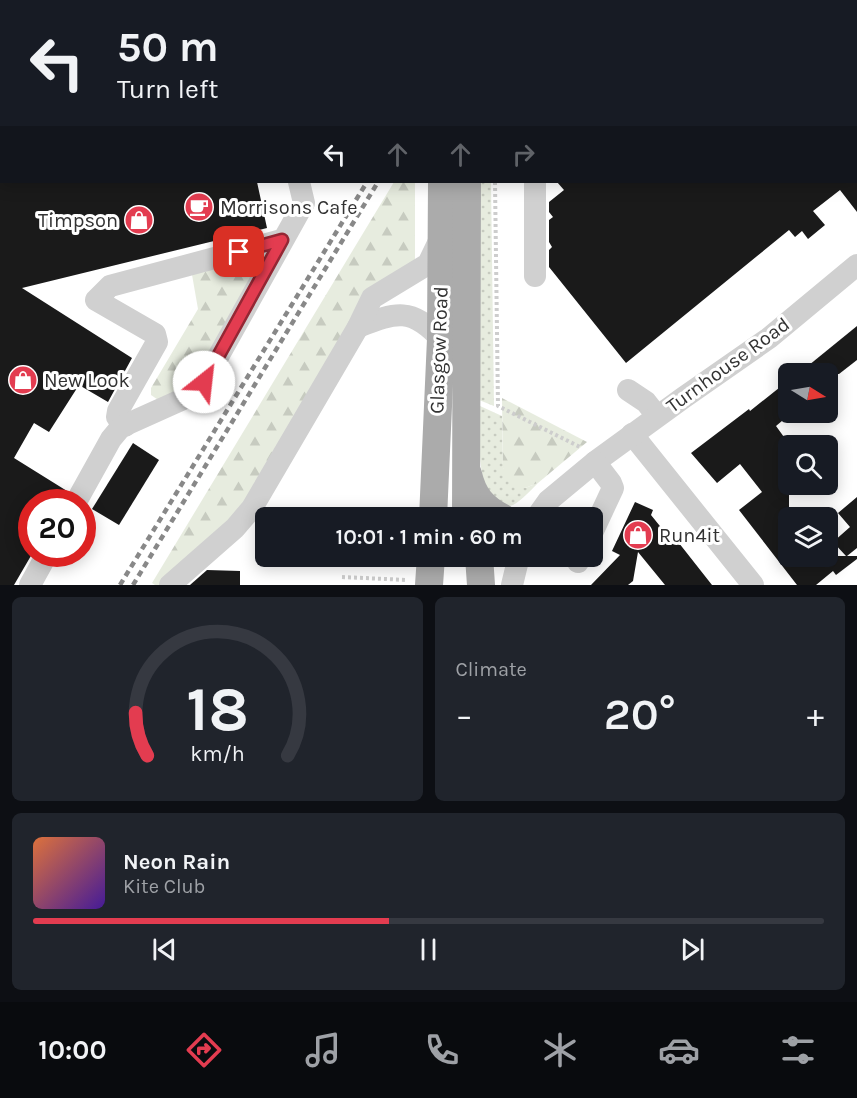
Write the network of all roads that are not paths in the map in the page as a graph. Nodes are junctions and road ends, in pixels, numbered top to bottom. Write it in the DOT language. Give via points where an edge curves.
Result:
graph roads {
  1 [pos="299,183"];
  2 [pos="442,183"];
  3 [pos="467,183"];
  4 [pos="535,183"];
  5 [pos="442,236"];
  6 [pos="282,240"];
  7 [pos="857,265"];
  8 [pos="535,276"];
  9 [pos="358,327"];
  10 [pos="441,339"];
  11 [pos="628,390"];
  12 [pos="657,416"];
  13 [pos="125,426"];
  14 [pos="632,434"];
  15 [pos="590,455"];
  16 [pos="466,466"];
  17 [pos="83,489"];
  18 [pos="433,507"];
  19 [pos="466,507"];
  20 [pos="486,507"];
  21 [pos="544,507"];
  22 [pos="603,509"];
  23 [pos="40,567"];
  24 [pos="426,567"];
  25 [pos="465,567"];
  26 [pos="480,567"];
  27 [pos="516,567"];
  28 [pos="418,583"];
  29 [pos="30,585"];
  30 [pos="170,585"];
  31 [pos="464,585"];
  32 [pos="481,585"];
  33 [pos="512,585"];
  34 [pos="753,585"];
  1 -- 6 [label="street" via="304,203"];
  2 -- 5 [label="main road, Glasgow Road"];
  3 -- 16 [label="main road, Glasgow Road"];
  4 -- 8 [label="street"];
  5 -- 9 [label="street" via="429,264 372,298"];
  5 -- 10 [label="main road, Glasgow Road"];
  6 -- 13 [label="street" via="204,382 190,396"];
  6 -- 13 [label="street" via="110,286 96,300 155,334 157,342 118,411 117,417"];
  7 -- 12 [label="street, Turnhouse Road" via="770,338"];
  9 -- 10 [label="street" via="401,315 428,325"];
  9 -- 30 [label="street" via="252,508"];
  10 -- 18 [label="main road, Glasgow Road"];
  11 -- 12 [label="street" via="646,402"];
  12 -- 14 [label="street, Turnhouse Road"];
  13 -- 17 [label="street" via="111,439"];
  14 -- 15 [label="street, Turnhouse Road"];
  14 -- 34 [label="street"];
  15 -- 21 [label="street, Turnhouse Road"];
  15 -- 22 [label="street" via="611,483"];
  16 -- 19 [label="main road, Glasgow Road"];
  16 -- 20 [label="main road" via="471,488"];
  23 -- 29 [label="street"];
  24 -- 28 [label="main road"];
  25 -- 31 [label="main road"];
  26 -- 32 [label="main road"];
  27 -- 33 [label="street"];
}
